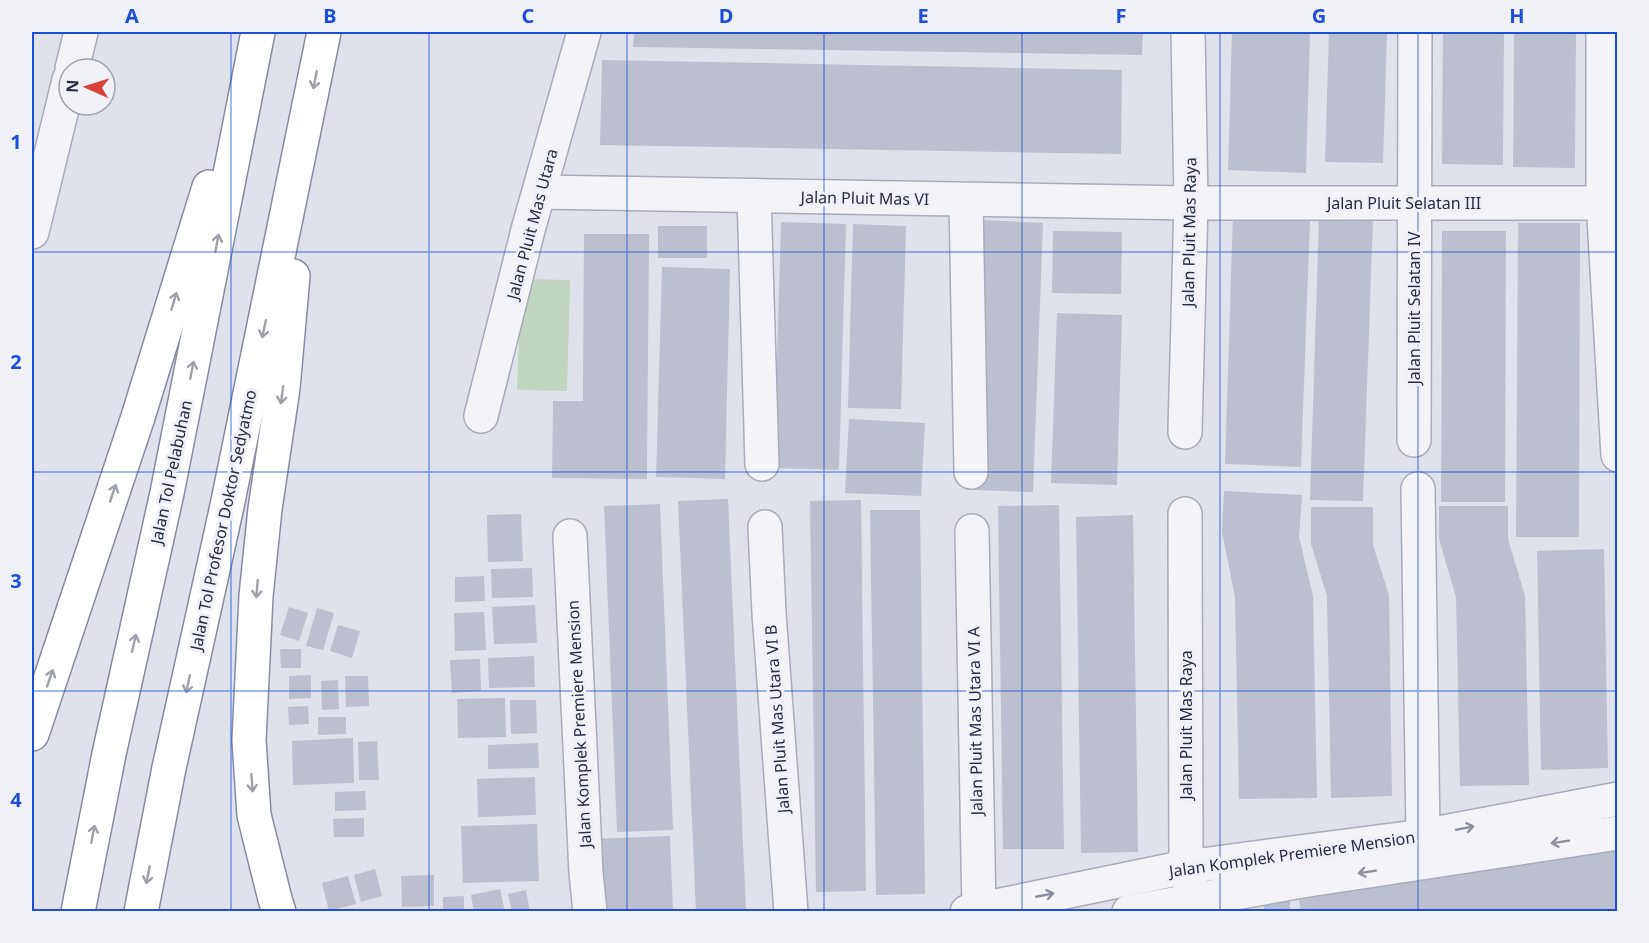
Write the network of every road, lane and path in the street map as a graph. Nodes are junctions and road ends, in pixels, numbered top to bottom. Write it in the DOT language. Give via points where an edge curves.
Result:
graph roads {
  1 [pos="81,32"];
  2 [pos="257,32"];
  3 [pos="324,32"];
  4 [pos="584,32"];
  5 [pos="1188,32"];
  6 [pos="1414,32"];
  7 [pos="1604,32"];
  8 [pos="75,57"];
  9 [pos="60,117"];
  10 [pos="305,128"];
  11 [pos="540,192"];
  12 [pos="754,196"];
  13 [pos="966,200"];
  14 [pos="1610,202"];
  15 [pos="1191,203"];
  16 [pos="1414,203"];
  17 [pos="32,231"];
  18 [pos="481,416"];
  19 [pos="1185,432"];
  20 [pos="1414,440"];
  21 [pos="1617,455"];
  22 [pos="762,464"];
  23 [pos="971,472"];
  24 [pos="1418,489"];
  25 [pos="1185,514"];
  26 [pos="765,527"];
  27 [pos="972,531"];
  28 [pos="570,536"];
  29 [pos="32,734"];
  30 [pos="1617,799"];
  31 [pos="1617,833"];
  32 [pos="1425,849"];
  33 [pos="1186,867"];
  34 [pos="1194,900"];
  35 [pos="975,911"];
  36 [pos="78,912"];
  37 [pos="141,912"];
  38 [pos="279,912"];
  39 [pos="590,912"];
  40 [pos="790,912"];
  41 [pos="1129,912"];
  1 -- 8 [label="street"];
  29 -- 2 [label="highway, one-way" via="138,417"];
  36 -- 2 [label="highway, Jalan Tol Pelabuhan, one-way" via="167,493"];
  3 -- 10 [label="highway, one-way"];
  4 -- 11 [label="street, Jalan Pluit Mas Utara"];
  5 -- 15 [label="street, Jalan Pluit Mas Raya"];
  6 -- 16 [label="street, Jalan Pluit Selatan IV"];
  7 -- 14 [label="street"];
  9 -- 17 [label="street"];
  10 -- 37 [label="highway, Jalan Tol Profesor Doktor Sedyatmo, one-way"];
  10 -- 38 [label="highway, one-way" via="283,388 258,574 249,728 254,815"];
  11 -- 12 [label="street, Jalan Pluit Mas VI"];
  11 -- 18 [label="street, Jalan Pluit Mas Utara"];
  12 -- 13 [label="street, Jalan Pluit Mas VI"];
  12 -- 22 [label="street"];
  13 -- 15 [label="street, Jalan Pluit Mas VI"];
  13 -- 23 [label="street"];
  14 -- 16 [label="street, Jalan Pluit Selatan III"];
  14 -- 21 [label="street"];
  15 -- 16 [label="street, Jalan Pluit Selatan III"];
  15 -- 19 [label="street, Jalan Pluit Mas Raya"];
  16 -- 20 [label="street, Jalan Pluit Selatan IV"];
  24 -- 32 [label="street"];
  25 -- 33 [label="street, Jalan Pluit Mas Raya"];
  26 -- 40 [label="street, Jalan Pluit Mas Utara VI B"];
  27 -- 35 [label="street, Jalan Pluit Mas Utara VI A"];
  28 -- 39 [label="street, Jalan Komplek Premiere Mension"];
  32 -- 30 [label="street, Jalan Komplek Premiere Mension, one-way"];
  31 -- 32 [label="street, Jalan Komplek Premiere Mension, one-way"];
  32 -- 33 [label="street, Jalan Komplek Premiere Mension"];
  32 -- 34 [label="street, Jalan Komplek Premiere Mension, one-way"];
  33 -- 34 [label="street, Jalan Pluit Mas Raya"];
  35 -- 33 [label="street, Jalan Komplek Premiere Mension, one-way"];
  34 -- 41 [label="street, Jalan Komplek Premiere Mension"];
}
